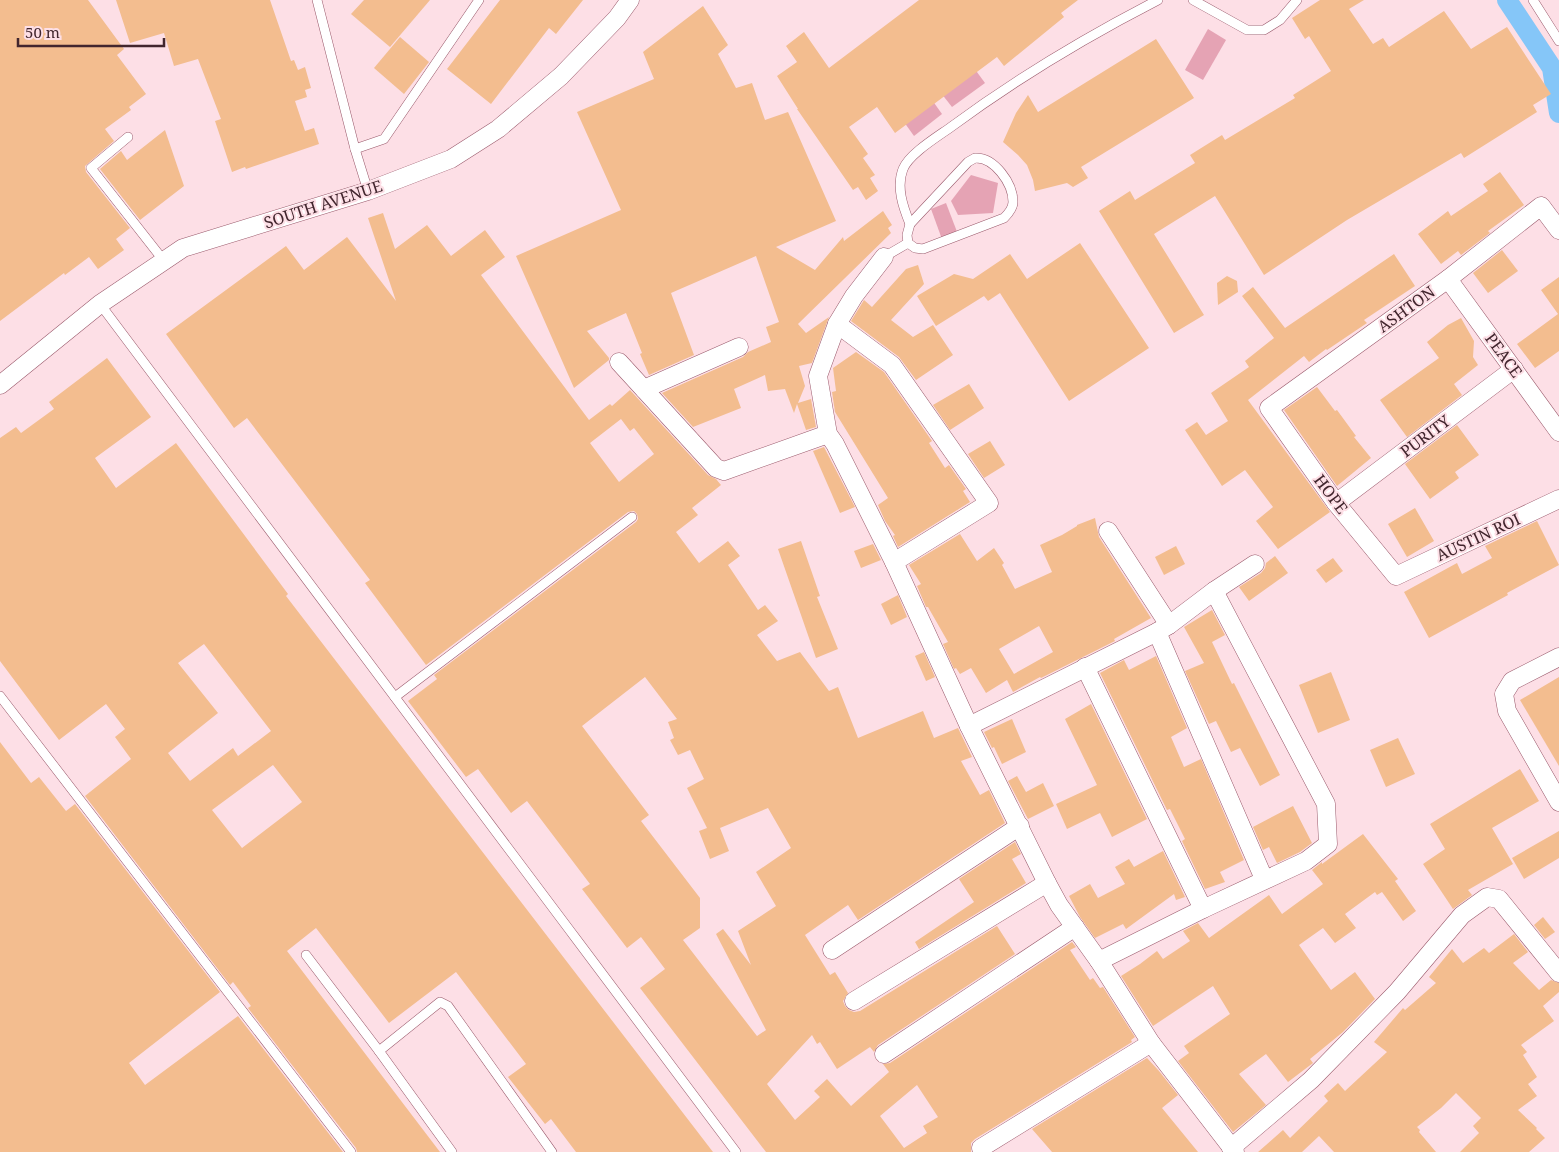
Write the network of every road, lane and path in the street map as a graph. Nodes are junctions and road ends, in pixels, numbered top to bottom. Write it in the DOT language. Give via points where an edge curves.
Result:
graph roads {
  1 [pos="479,0"];
  2 [pos="630,0"];
  3 [pos="1158,0"];
  4 [pos="1193,0"];
  5 [pos="1297,0"];
  6 [pos="1533,0"];
  7 [pos="319,2"];
  8 [pos="1559,40"];
  9 [pos="128,137"];
  10 [pos="355,149"];
  11 [pos="368,191"];
  12 [pos="910,224"];
  13 [pos="1559,230"];
  14 [pos="908,243"];
  15 [pos="884,257"];
  16 [pos="164,261"];
  17 [pos="1448,279"];
  18 [pos="100,304"];
  19 [pos="837,324"];
  20 [pos="739,347"];
  21 [pos="619,362"];
  22 [pos="1514,369"];
  23 [pos="0,385"];
  24 [pos="644,389"];
  25 [pos="1269,408"];
  26 [pos="1559,432"];
  27 [pos="828,434"];
  28 [pos="1559,498"];
  29 [pos="1336,503"];
  30 [pos="632,517"];
  31 [pos="1108,531"];
  32 [pos="894,562"];
  33 [pos="1255,564"];
  34 [pos="1396,576"];
  35 [pos="1214,591"];
  36 [pos="1163,628"];
  37 [pos="1559,657"];
  38 [pos="1085,667"];
  39 [pos="0,696"];
  40 [pos="395,697"];
  41 [pos="969,726"];
  42 [pos="1559,802"];
  43 [pos="1020,826"];
  44 [pos="1264,879"];
  45 [pos="1047,883"];
  46 [pos="1203,909"];
  47 [pos="1075,927"];
  48 [pos="832,950"];
  49 [pos="306,955"];
  50 [pos="1099,962"];
  51 [pos="1559,973"];
  52 [pos="854,1001"];
  53 [pos="1151,1043"];
  54 [pos="379,1051"];
  55 [pos="884,1054"];
  56 [pos="981,1148"];
  57 [pos="1233,1150"];
  58 [pos="351,1152"];
  59 [pos="452,1152"];
  60 [pos="552,1152"];
  61 [pos="736,1152"];
  1 -- 10 [label="lane" via="384,139"];
  2 -- 11 [label="street, SOUTH AVENUE" via="561,76 498,129 451,159"];
  3 -- 12 [label="lane" via="997,94 908,160 900,182 901,202"];
  4 -- 5 [label="lane" via="1247,30 1264,30 1280,20"];
  6 -- 8 [label="lane"];
  7 -- 10 [label="lane"];
  9 -- 16 [label="lane" via="92,168"];
  10 -- 11 [label="lane"];
  11 -- 16 [label="street, SOUTH AVENUE" via="183,248"];
  12 -- 14 [label="lane"];
  12 -- 14 [label="lane" via="975,158 991,163 1003,175 1014,202 1004,218 923,249"];
  13 -- 17 [label="street, ASHTON" via="1541,206"];
  14 -- 15 [label="lane"];
  15 -- 19 [label="street"];
  16 -- 18 [label="street, SOUTH AVENUE"];
  17 -- 22 [label="street, PEACE"];
  17 -- 25 [label="street, ASHTON"];
  18 -- 23 [label="street, SOUTH AVENUE"];
  18 -- 40 [label="lane"];
  19 -- 27 [label="street" via="818,376"];
  19 -- 32 [label="street" via="892,365 989,503"];
  20 -- 24 [label="street"];
  21 -- 24 [label="street"];
  22 -- 26 [label="street, PEACE"];
  22 -- 29 [label="street, PURITY"];
  24 -- 27 [label="street" via="716,468 724,471"];
  25 -- 29 [label="street, HOPE"];
  27 -- 32 [label="street"];
  28 -- 34 [label="street, AUSTIN ROI"];
  29 -- 34 [label="street, HOPE"];
  30 -- 40 [label="lane"];
  31 -- 36 [label="street"];
  32 -- 41 [label="street"];
  33 -- 35 [label="street"];
  35 -- 36 [label="street"];
  35 -- 44 [label="street" via="1326,804 1328,844 1306,861"];
  36 -- 38 [label="street"];
  36 -- 44 [label="street"];
  37 -- 42 [label="street" via="1512,682 1504,694 1508,711"];
  38 -- 41 [label="street"];
  38 -- 46 [label="street"];
  39 -- 58 [label="lane"];
  40 -- 61 [label="lane"];
  41 -- 43 [label="street"];
  43 -- 45 [label="street"];
  43 -- 48 [label="street"];
  44 -- 46 [label="street"];
  45 -- 47 [label="street"];
  45 -- 52 [label="street"];
  46 -- 50 [label="street"];
  47 -- 50 [label="street"];
  47 -- 55 [label="street"];
  49 -- 54 [label="lane"];
  50 -- 53 [label="street"];
  51 -- 57 [label="street" via="1499,899 1488,897 1462,915 1397,992 1311,1080"];
  53 -- 56 [label="street"];
  53 -- 57 [label="street"];
  54 -- 59 [label="lane"];
  54 -- 60 [label="lane" via="440,1002 448,1006"];
}
